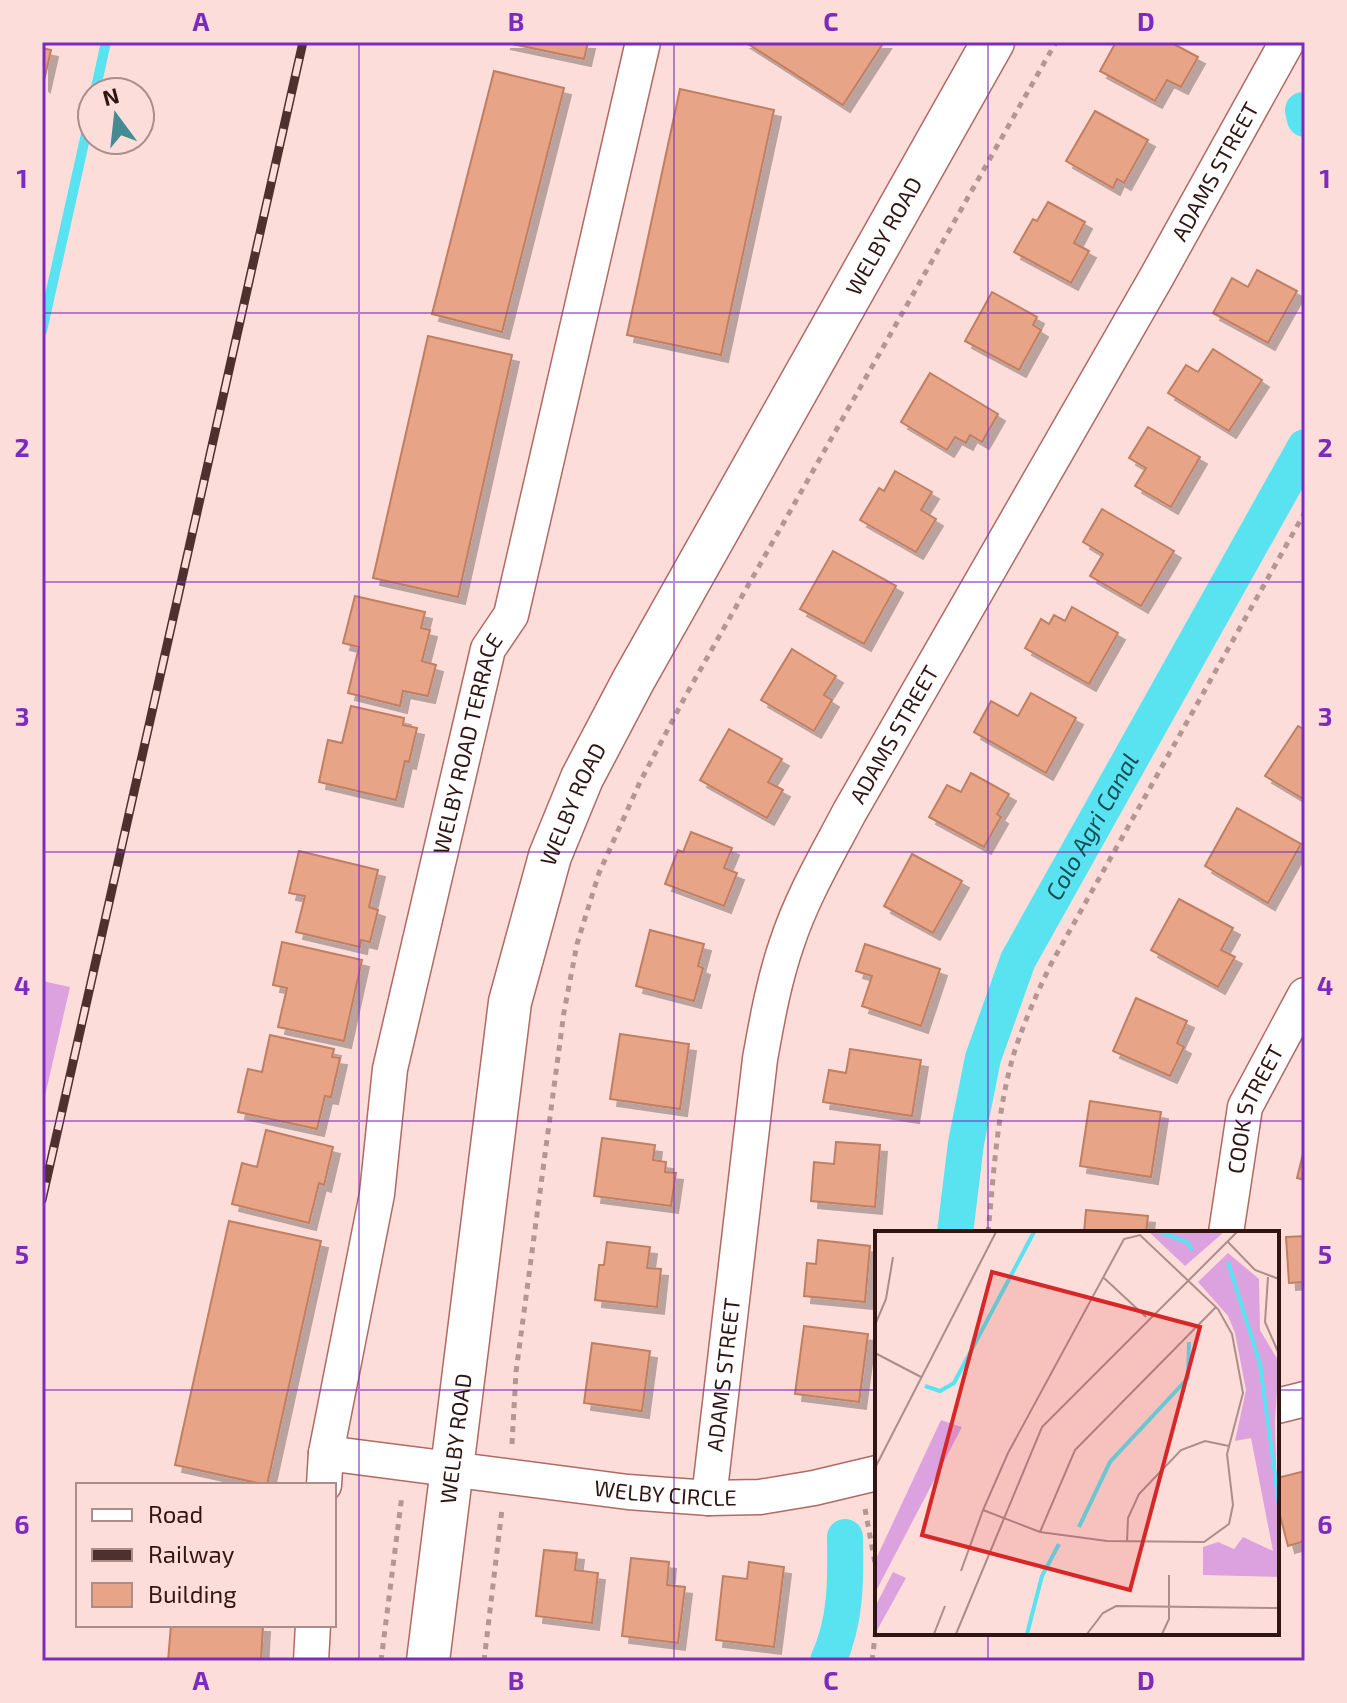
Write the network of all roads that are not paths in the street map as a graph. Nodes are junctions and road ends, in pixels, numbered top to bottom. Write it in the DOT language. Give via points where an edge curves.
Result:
graph roads {
  1 [pos="643,42"];
  2 [pos="993,42"];
  3 [pos="1287,42"];
  4 [pos="1305,995"];
  5 [pos="1226,1231"];
  6 [pos="1305,1399"];
  7 [pos="1279,1406"];
  8 [pos="453,1468"];
  9 [pos="325,1469"];
  10 [pos="875,1473"];
  11 [pos="709,1498"];
  12 [pos="313,1627"];
  13 [pos="311,1661"];
  14 [pos="428,1661"];
  1 -- 9 [label="street, WELBY ROAD TERRACE" via="511,615 488,649 390,1069 377,1194"];
  2 -- 8 [label="street, WELBY ROAD" via="633,681 582,778 550,856 510,1002"];
  3 -- 11 [label="street, ADAMS STREET" via="849,813 787,942 760,1059"];
  4 -- 5 [label="street, COOK STREET" via="1245,1107"];
  6 -- 7 [label="street"];
  8 -- 9 [label="street, WELBY ROAD TERRACE" via="405,1463"];
  8 -- 11 [label="street, WELBY CIRCLE"];
  8 -- 14 [label="street, WELBY ROAD"];
  10 -- 11 [label="street, WELBY CIRCLE" via="760,1497"];
  12 -- 13 [label="street"];
}
